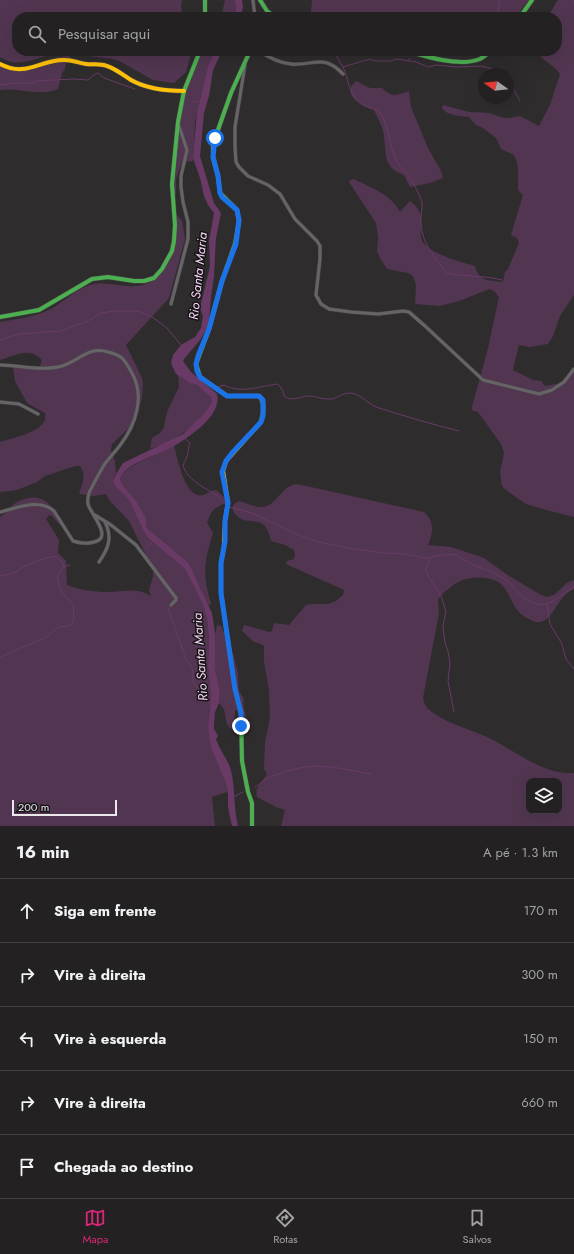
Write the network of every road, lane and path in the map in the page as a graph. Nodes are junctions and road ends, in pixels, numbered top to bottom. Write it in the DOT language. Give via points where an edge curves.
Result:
graph roads {
  1 [pos="205,0"];
  2 [pos="253,0"];
  3 [pos="260,0"];
  4 [pos="532,0"];
  5 [pos="205,12"];
  6 [pos="254,12"];
  7 [pos="268,12"];
  8 [pos="524,12"];
  9 [pos="198,56"];
  10 [pos="248,56"];
  11 [pos="269,56"];
  12 [pos="426,56"];
  13 [pos="484,56"];
  14 [pos="245,61"];
  15 [pos="0,64"];
  16 [pos="343,74"];
  17 [pos="184,91"];
  18 [pos="178,122"];
  19 [pos="171,304"];
  20 [pos="0,317"];
  21 [pos="2,365"];
  22 [pos="574,369"];
  23 [pos="0,402"];
  24 [pos="38,414"];
  25 [pos="0,512"];
  26 [pos="93,514"];
  27 [pos="104,521"];
  28 [pos="99,562"];
  29 [pos="171,605"];
  30 [pos="252,826"];
  1 -- 5 [label="street"];
  2 -- 6 [label="street"];
  3 -- 7 [label="street"];
  4 -- 8 [label="street"];
  9 -- 17 [label="street"];
  10 -- 14 [label="street"];
  11 -- 16 [label="street" via="290,64 327,63"];
  12 -- 13 [label="street" via="463,61 480,59"];
  14 -- 22 [label="street" via="235,136 236,162 248,176 280,194 295,219 320,246 316,295 321,304 329,309 358,313 408,312 483,380 540,394 564,382"];
  14 -- 30 [label="street" via="226,105 213,149 220,193 238,213 236,244 196,364 200,377 227,396 259,396 263,400 261,422 232,453 222,472 228,503 221,563 221,593 241,713 242,761 252,802"];
  15 -- 17 [label="street" via="16,69 32,68 60,60 102,64 142,85 167,91"];
  17 -- 18 [label="street"];
  18 -- 19 [label="street" via="186,150 181,187 189,230"];
  18 -- 20 [label="street" via="172,184 174,241 158,274 140,282 108,277 92,279 39,310"];
  21 -- 26 [label="street" via="58,368 97,350 116,354 129,367 138,391 137,408 122,443 104,465 89,492 88,501"];
  23 -- 24 [label="street" via="19,404"];
  25 -- 26 [label="street" via="34,504 50,508 71,540 81,543 95,542 101,537 101,527"];
  26 -- 27 [label="street"];
  27 -- 28 [label="street" via="109,541 107,550"];
  27 -- 29 [label="street" via="139,549 176,598"];
}
